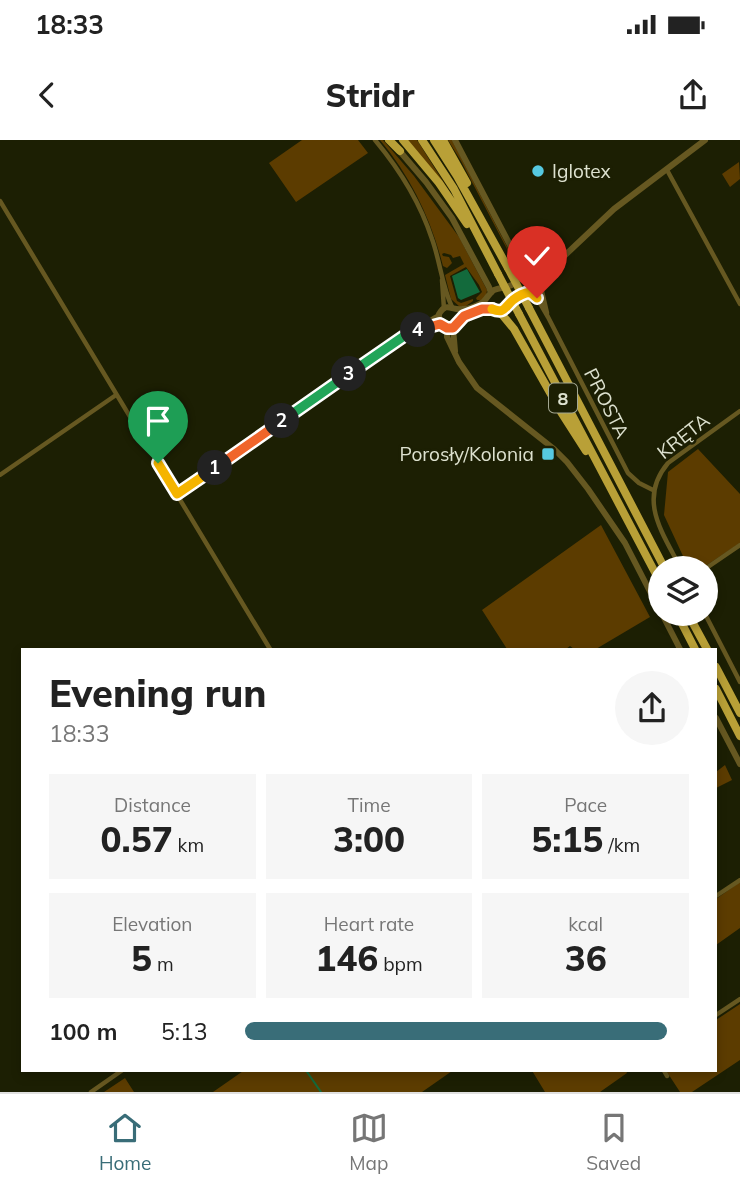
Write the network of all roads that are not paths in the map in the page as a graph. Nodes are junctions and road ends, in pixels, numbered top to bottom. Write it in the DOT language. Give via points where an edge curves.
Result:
graph roads {
  1 [pos="375,140"];
  2 [pos="390,140"];
  3 [pos="403,140"];
  4 [pos="422,140"];
  5 [pos="434,140"];
  6 [pos="443,140"];
  7 [pos="455,140"];
  8 [pos="705,140"];
  9 [pos="400,151"];
  10 [pos="667,170"];
  11 [pos="0,201"];
  12 [pos="484,221"];
  13 [pos="511,247"];
  14 [pos="488,256"];
  15 [pos="561,259"];
  16 [pos="534,270"];
  17 [pos="524,274"];
  18 [pos="442,276"];
  19 [pos="542,283"];
  20 [pos="530,292"];
  21 [pos="489,295"];
  22 [pos="740,304"];
  23 [pos="454,308"];
  24 [pos="495,310"];
  25 [pos="441,312"];
  26 [pos="548,317"];
  27 [pos="459,322"];
  28 [pos="447,326"];
  29 [pos="411,332"];
  30 [pos="116,394"];
  31 [pos="740,411"];
  32 [pos="0,475"];
  33 [pos="608,483"];
  34 [pos="653,490"];
  35 [pos="177,494"];
  36 [pos="740,545"];
  37 [pos="658,556"];
  38 [pos="675,556"];
  39 [pos="648,559"];
  40 [pos="718,560"];
  41 [pos="648,587"];
  42 [pos="668,626"];
  43 [pos="683,626"];
  44 [pos="695,626"];
  45 [pos="711,626"];
  46 [pos="269,648"];
  47 [pos="679,648"];
  48 [pos="694,648"];
  49 [pos="706,648"];
  50 [pos="717,669"];
  51 [pos="740,682"];
  52 [pos="717,691"];
  53 [pos="740,713"];
  54 [pos="717,720"];
  55 [pos="740,736"];
  56 [pos="740,764"];
  57 [pos="740,880"];
  58 [pos="717,895"];
  59 [pos="740,999"];
  60 [pos="717,1014"];
  61 [pos="120,1072"];
  62 [pos="665,1072"];
  63 [pos="667,1076"];
  64 [pos="91,1092"];
  1 -- 18 [label="street" via="414,196"];
  2 -- 9 [label="highway"];
  3 -- 14 [label="highway" via="439,183"];
  4 -- 14 [label="highway, 8" via="454,189"];
  5 -- 12 [label="highway, 8"];
  6 -- 12 [label="highway"];
  7 -- 13 [label="street"];
  8 -- 10 [label="street"];
  9 -- 21 [label="street" via="452,218 485,278"];
  10 -- 15 [label="street" via="614,209"];
  10 -- 22 [label="street"];
  11 -- 30 [label="street"];
  12 -- 37 [label="highway, 8, bridge"];
  13 -- 16 [label="street"];
  13 -- 17 [label="street"];
  14 -- 33 [label="highway, 8, bridge"];
  15 -- 16 [label="street"];
  15 -- 19 [label="street"];
  16 -- 17 [label="street"];
  16 -- 19 [label="street"];
  17 -- 21 [label="street" via="513,285"];
  18 -- 23 [label="street"];
  18 -- 25 [label="street"];
  19 -- 20 [label="street"];
  19 -- 26 [label="street, PROSTA"];
  20 -- 24 [label="street"];
  20 -- 26 [label="street, PROSTA"];
  21 -- 23 [label="street" via="468,308"];
  21 -- 24 [label="street" via="488,305"];
  23 -- 25 [label="street"];
  23 -- 27 [label="street"];
  24 -- 27 [label="street" via="472,313"];
  24 -- 33 [label="highway" via="514,329"];
  25 -- 28 [label="street"];
  25 -- 29 [label="street"];
  26 -- 34 [label="street, PROSTA" via="628,473"];
  27 -- 28 [label="street"];
  28 -- 29 [label="street"];
  28 -- 41 [label="street" via="447,337 463,370 477,388 567,462 625,543"];
  29 -- 35 [label="street"];
  30 -- 32 [label="street"];
  30 -- 35 [label="street"];
  31 -- 34 [label="street, KRĘTA" via="668,463"];
  33 -- 39 [label="highway, 8"];
  34 -- 38 [label="street" via="653,511"];
  35 -- 46 [label="street"];
  36 -- 40 [label="street"];
  42 -- 47 [label="street"];
  43 -- 48 [label="highway"];
  44 -- 49 [label="highway"];
  45 -- 51 [label="street"];
  50 -- 53 [label="highway"];
  52 -- 55 [label="highway"];
  54 -- 56 [label="street"];
  57 -- 58 [label="street"];
  59 -- 60 [label="street"];
  61 -- 64 [label="street"];
  62 -- 63 [label="street"];
}
